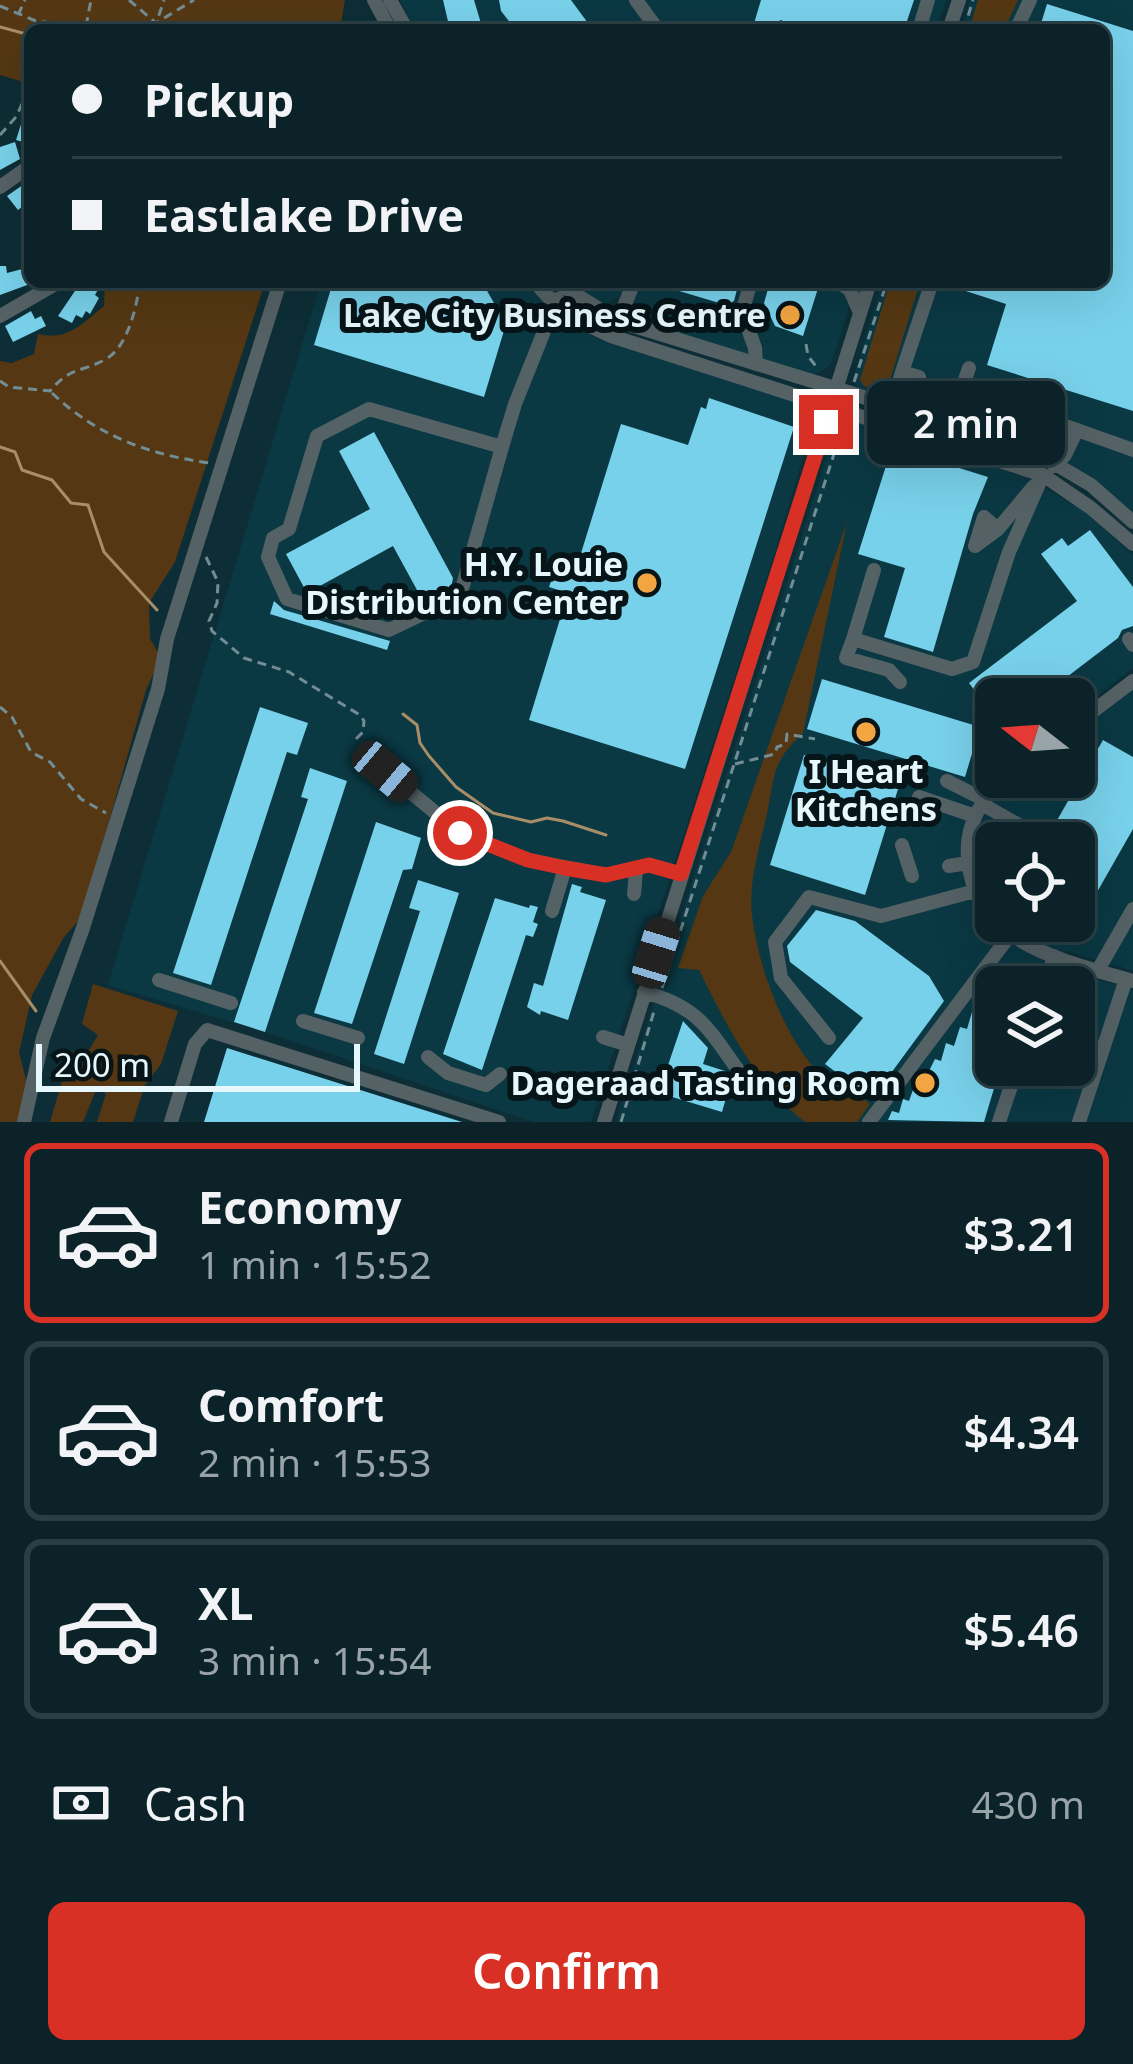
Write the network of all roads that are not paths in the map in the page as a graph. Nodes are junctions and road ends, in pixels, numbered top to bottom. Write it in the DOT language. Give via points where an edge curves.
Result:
graph roads {
  1 [pos="49,288"];
  2 [pos="278,288"];
  3 [pos="540,288"];
  4 [pos="558,288"];
  5 [pos="563,288"];
  6 [pos="632,288"];
  7 [pos="749,288"];
  8 [pos="839,288"];
  9 [pos="868,288"];
  10 [pos="930,288"];
  11 [pos="554,304"];
  12 [pos="860,313"];
  13 [pos="0,316"];
  14 [pos="615,329"];
  15 [pos="756,364"];
  16 [pos="969,368"];
  17 [pos="902,372"];
  18 [pos="919,377"];
  19 [pos="837,388"];
  20 [pos="831,405"];
  21 [pos="892,406"];
  22 [pos="1077,430"];
  23 [pos="502,448"];
  24 [pos="1133,450"];
  25 [pos="1057,463"];
  26 [pos="1043,475"];
  27 [pos="1133,521"];
  28 [pos="998,529"];
  29 [pos="1133,544"];
  30 [pos="874,570"];
  31 [pos="853,639"];
  32 [pos="1133,681"];
  33 [pos="900,682"];
  34 [pos="1095,710"];
  35 [pos="385,771"];
  36 [pos="947,782"];
  37 [pos="989,798"];
  38 [pos="981,807"];
  39 [pos="915,809"];
  40 [pos="1012,822"];
  41 [pos="902,845"];
  42 [pos="968,863"];
  43 [pos="949,866"];
  44 [pos="565,868"];
  45 [pos="636,870"];
  46 [pos="681,874"];
  47 [pos="912,876"];
  48 [pos="975,891"];
  49 [pos="634,894"];
  50 [pos="1133,908"];
  51 [pos="552,911"];
  52 [pos="1005,942"];
  53 [pos="1025,942"];
  54 [pos="1054,956"];
  55 [pos="1051,966"];
  56 [pos="1098,970"];
  57 [pos="159,980"];
  58 [pos="1130,980"];
  59 [pos="652,994"];
  60 [pos="231,1003"];
  61 [pos="303,1021"];
  62 [pos="603,1037"];
  63 [pos="830,1038"];
  64 [pos="358,1039"];
  65 [pos="628,1045"];
  66 [pos="428,1057"];
  67 [pos="500,1074"];
  68 [pos="744,1078"];
  69 [pos="1011,1086"];
  70 [pos="24,1122"];
  71 [pos="170,1122"];
  72 [pos="499,1122"];
  73 [pos="604,1122"];
  74 [pos="869,1122"];
  75 [pos="999,1122"];
  76 [pos="1079,1122"];
  1 -- 13 [label="street"];
  2 -- 70 [label="street" via="43,1038"];
  3 -- 11 [label="street"];
  4 -- 11 [label="street"];
  5 -- 14 [label="street"];
  6 -- 14 [label="street"];
  7 -- 15 [label="street" via="742,312"];
  8 -- 12 [label="street" via="850,290"];
  9 -- 12 [label="street"];
  10 -- 17 [label="street"];
  11 -- 14 [label="street" via="577,320"];
  11 -- 23 [label="street"];
  12 -- 19 [label="street"];
  14 -- 15 [label="street"];
  14 -- 20 [label="street"];
  15 -- 19 [label="street"];
  16 -- 22 [label="street" via="968,394"];
  17 -- 18 [label="street"];
  17 -- 21 [label="street"];
  19 -- 20 [label="street"];
  19 -- 21 [label="street"];
  20 -- 26 [label="street"];
  20 -- 46 [label="street"];
  21 -- 25 [label="street"];
  22 -- 24 [label="street"];
  22 -- 25 [label="street"];
  23 -- 23 [label="street" via="369,409 317,436 289,529 273,538 268,556 287,599 389,630 460,596"];
  25 -- 26 [label="street"];
  25 -- 27 [label="street"];
  26 -- 28 [label="street"];
  26 -- 29 [label="street"];
  26 -- 31 [label="street" via="973,662 952,669"];
  30 -- 31 [label="street"];
  31 -- 33 [label="street" via="846,658 889,670"];
  32 -- 34 [label="street"];
  35 -- 44 [label="street" via="460,833"];
  36 -- 38 [label="street"];
  37 -- 38 [label="street"];
  38 -- 39 [label="street" via="919,796"];
  38 -- 40 [label="street"];
  38 -- 42 [label="street"];
  41 -- 47 [label="street"];
  42 -- 43 [label="street"];
  42 -- 48 [label="street"];
  44 -- 45 [label="street"];
  44 -- 51 [label="street"];
  45 -- 46 [label="street" via="649,865"];
  45 -- 49 [label="street"];
  46 -- 59 [label="street"];
  48 -- 63 [label="street" via="928,910 881,916 809,897 775,942 781,978"];
  50 -- 56 [label="street"];
  52 -- 74 [label="street"];
  53 -- 54 [label="street"];
  54 -- 55 [label="street"];
  54 -- 56 [label="street"];
  56 -- 58 [label="street"];
  57 -- 60 [label="street"];
  58 -- 76 [label="street"];
  59 -- 65 [label="street"];
  59 -- 68 [label="street" via="695,1012"];
  61 -- 64 [label="street"];
  62 -- 65 [label="street"];
  65 -- 73 [label="street"];
  66 -- 67 [label="street" via="448,1073 486,1084"];
  69 -- 75 [label="street"];
  71 -- 72 [label="street" via="195,1043 207,1030"];
}
